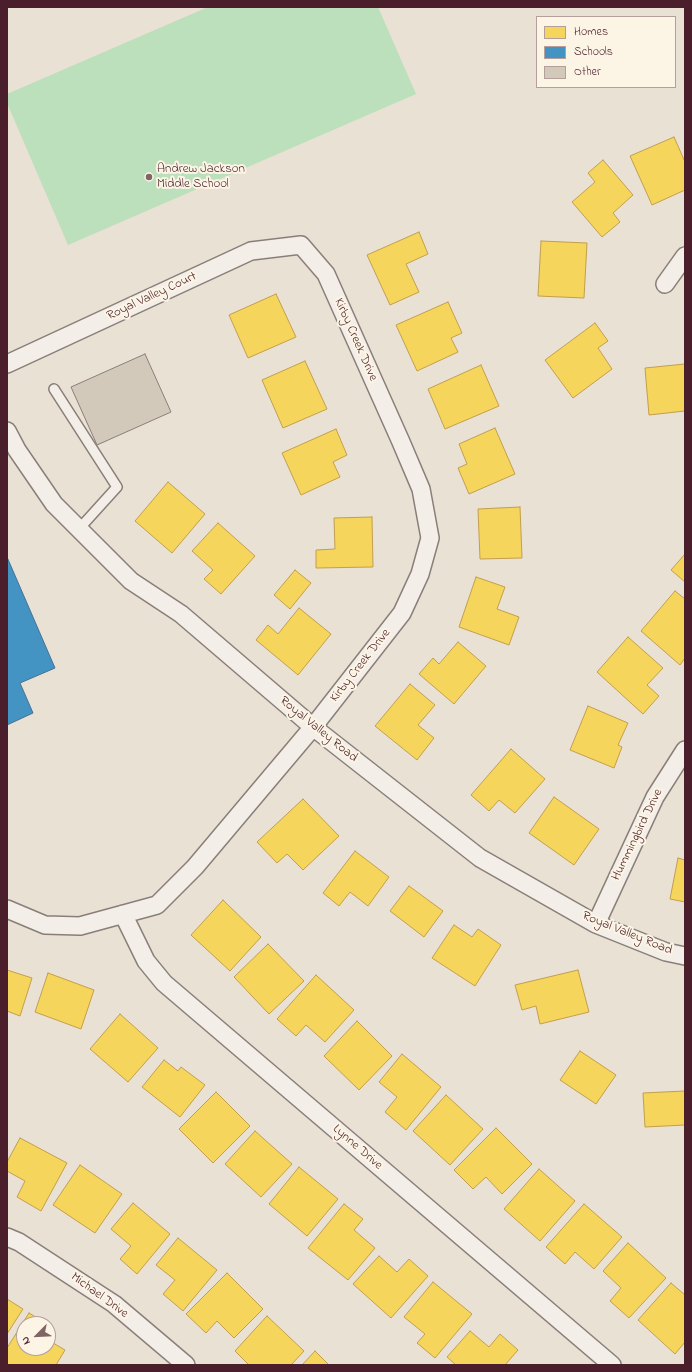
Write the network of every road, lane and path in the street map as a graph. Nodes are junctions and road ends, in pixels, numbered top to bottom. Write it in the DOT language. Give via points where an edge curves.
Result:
graph roads {
  1 [pos="301,246"];
  2 [pos="685,256"];
  3 [pos="665,284"];
  4 [pos="7,364"];
  5 [pos="54,389"];
  6 [pos="7,431"];
  7 [pos="79,529"];
  8 [pos="313,727"];
  9 [pos="685,750"];
  10 [pos="7,909"];
  11 [pos="123,914"];
  12 [pos="596,924"];
  13 [pos="685,956"];
  14 [pos="7,1237"];
  15 [pos="186,1365"];
  16 [pos="612,1365"];
  1 -- 4 [label="street, Royal Valley Court" via="251,251"];
  1 -- 8 [label="street, Kirby Creek Drive" via="326,274 401,442 421,489 430,538 420,574 402,613"];
  2 -- 3 [label="street"];
  5 -- 7 [label="lane" via="117,487"];
  6 -- 7 [label="street, Royal Valley Road" via="54,504"];
  7 -- 8 [label="street, Royal Valley Road" via="131,581 182,614"];
  8 -- 11 [label="street, Kirby Creek Drive" via="195,867 157,905"];
  8 -- 12 [label="street, Royal Valley Road" via="480,858"];
  9 -- 12 [label="street, Hummingbird Drive" via="655,797"];
  10 -- 11 [label="street, Kirby Creek Drive" via="44,925 80,926"];
  11 -- 16 [label="street, Lynne Drive" via="146,961 164,983"];
  12 -- 13 [label="street, Royal Valley Road" via="666,952"];
  14 -- 15 [label="street, Michael Drive" via="19,1242 114,1304"];
}
